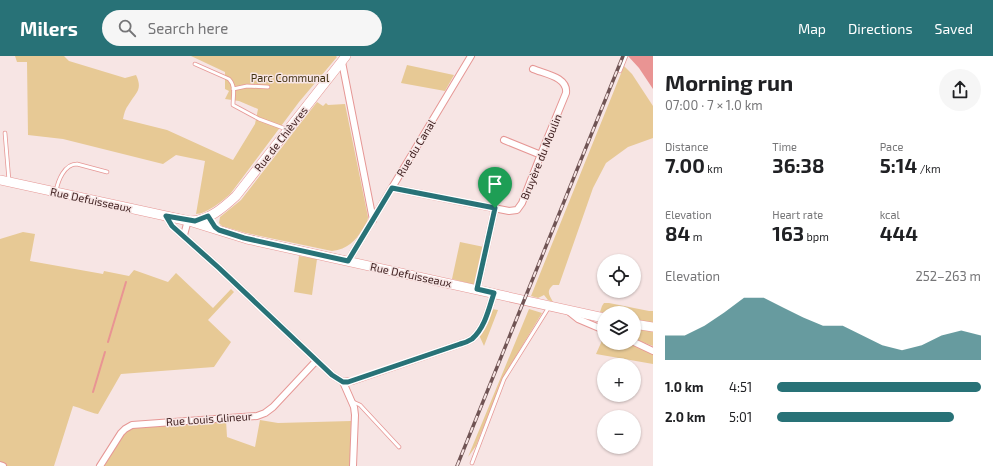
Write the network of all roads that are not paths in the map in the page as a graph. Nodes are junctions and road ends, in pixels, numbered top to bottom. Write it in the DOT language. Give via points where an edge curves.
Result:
graph roads {
  1 [pos="471,56"];
  2 [pos="626,56"];
  3 [pos="343,58"];
  4 [pos="194,64"];
  5 [pos="533,69"];
  6 [pos="620,71"];
  7 [pos="268,87"];
  8 [pos="234,89"];
  9 [pos="288,130"];
  10 [pos="5,133"];
  11 [pos="504,140"];
  12 [pos="540,155"];
  13 [pos="107,172"];
  14 [pos="4,181"];
  15 [pos="392,188"];
  16 [pos="56,193"];
  17 [pos="495,208"];
  18 [pos="166,216"];
  19 [pos="208,216"];
  20 [pos="373,220"];
  21 [pos="188,221"];
  22 [pos="219,230"];
  23 [pos="184,235"];
  24 [pos="348,261"];
  25 [pos="477,289"];
  26 [pos="494,293"];
  27 [pos="550,306"];
  28 [pos="566,310"];
  29 [pos="597,317"];
  30 [pos="641,325"];
  31 [pos="597,327"];
  32 [pos="653,328"];
  33 [pos="641,345"];
  34 [pos="653,351"];
  35 [pos="316,361"];
  36 [pos="343,382"];
  37 [pos="351,402"];
  38 [pos="399,448"];
  39 [pos="472,463"];
  40 [pos="0,465"];
  41 [pos="3,466"];
  42 [pos="100,466"];
  43 [pos="353,466"];
  1 -- 15 [label="street, Rue du Canal"];
  2 -- 6 [label="lane"];
  3 -- 9 [label="street, Rue de Chièvres"];
  3 -- 20 [label="street"];
  4 -- 8 [label="lane" via="229,79"];
  5 -- 12 [label="street, Bruyère du Moulin" via="560,80 567,88"];
  7 -- 8 [label="lane" via="247,86"];
  8 -- 9 [label="lane" via="233,105"];
  9 -- 19 [label="street, Rue de Chièvres" via="236,196"];
  10 -- 14 [label="lane"];
  11 -- 12 [label="street"];
  12 -- 17 [label="street, Bruyère du Moulin" via="521,206 515,211"];
  13 -- 16 [label="lane" via="72,164 64,171"];
  14 -- 16 [label="street, Rue Defuisseaux"];
  15 -- 17 [label="street, Bruyère du Moulin"];
  15 -- 20 [label="street, Rue du Canal"];
  16 -- 18 [label="street, Rue Defuisseaux"];
  17 -- 25 [label="street"];
  18 -- 21 [label="street, Rue Defuisseaux"];
  18 -- 23 [label="street" via="172,226"];
  19 -- 21 [label="street, Rue Defuisseaux"];
  19 -- 22 [label="street"];
  20 -- 24 [label="street, Rue du Canal"];
  21 -- 22 [label="street, Rue Defuisseaux"];
  21 -- 23 [label="street"];
  22 -- 24 [label="street, Rue Defuisseaux"];
  23 -- 35 [label="street"];
  24 -- 25 [label="street, Rue Defuisseaux"];
  25 -- 26 [label="street, Rue Defuisseaux"];
  26 -- 27 [label="street, Rue Defuisseaux"];
  26 -- 36 [label="street" via="485,319 471,339"];
  27 -- 28 [label="street, Rue Defuisseaux"];
  27 -- 39 [label="lane" via="504,379"];
  28 -- 29 [label="street, Rue Defuisseaux"];
  28 -- 31 [label="street" via="578,319"];
  30 -- 32 [label="street"];
  33 -- 34 [label="street"];
  35 -- 36 [label="street"];
  35 -- 42 [label="street, Rue Louis Glineur" via="273,408 265,413 257,416 132,425 121,433"];
  36 -- 37 [label="street"];
  37 -- 38 [label="lane" via="360,404"];
  37 -- 43 [label="street" via="354,411"];
  40 -- 41 [label="street"];
}
